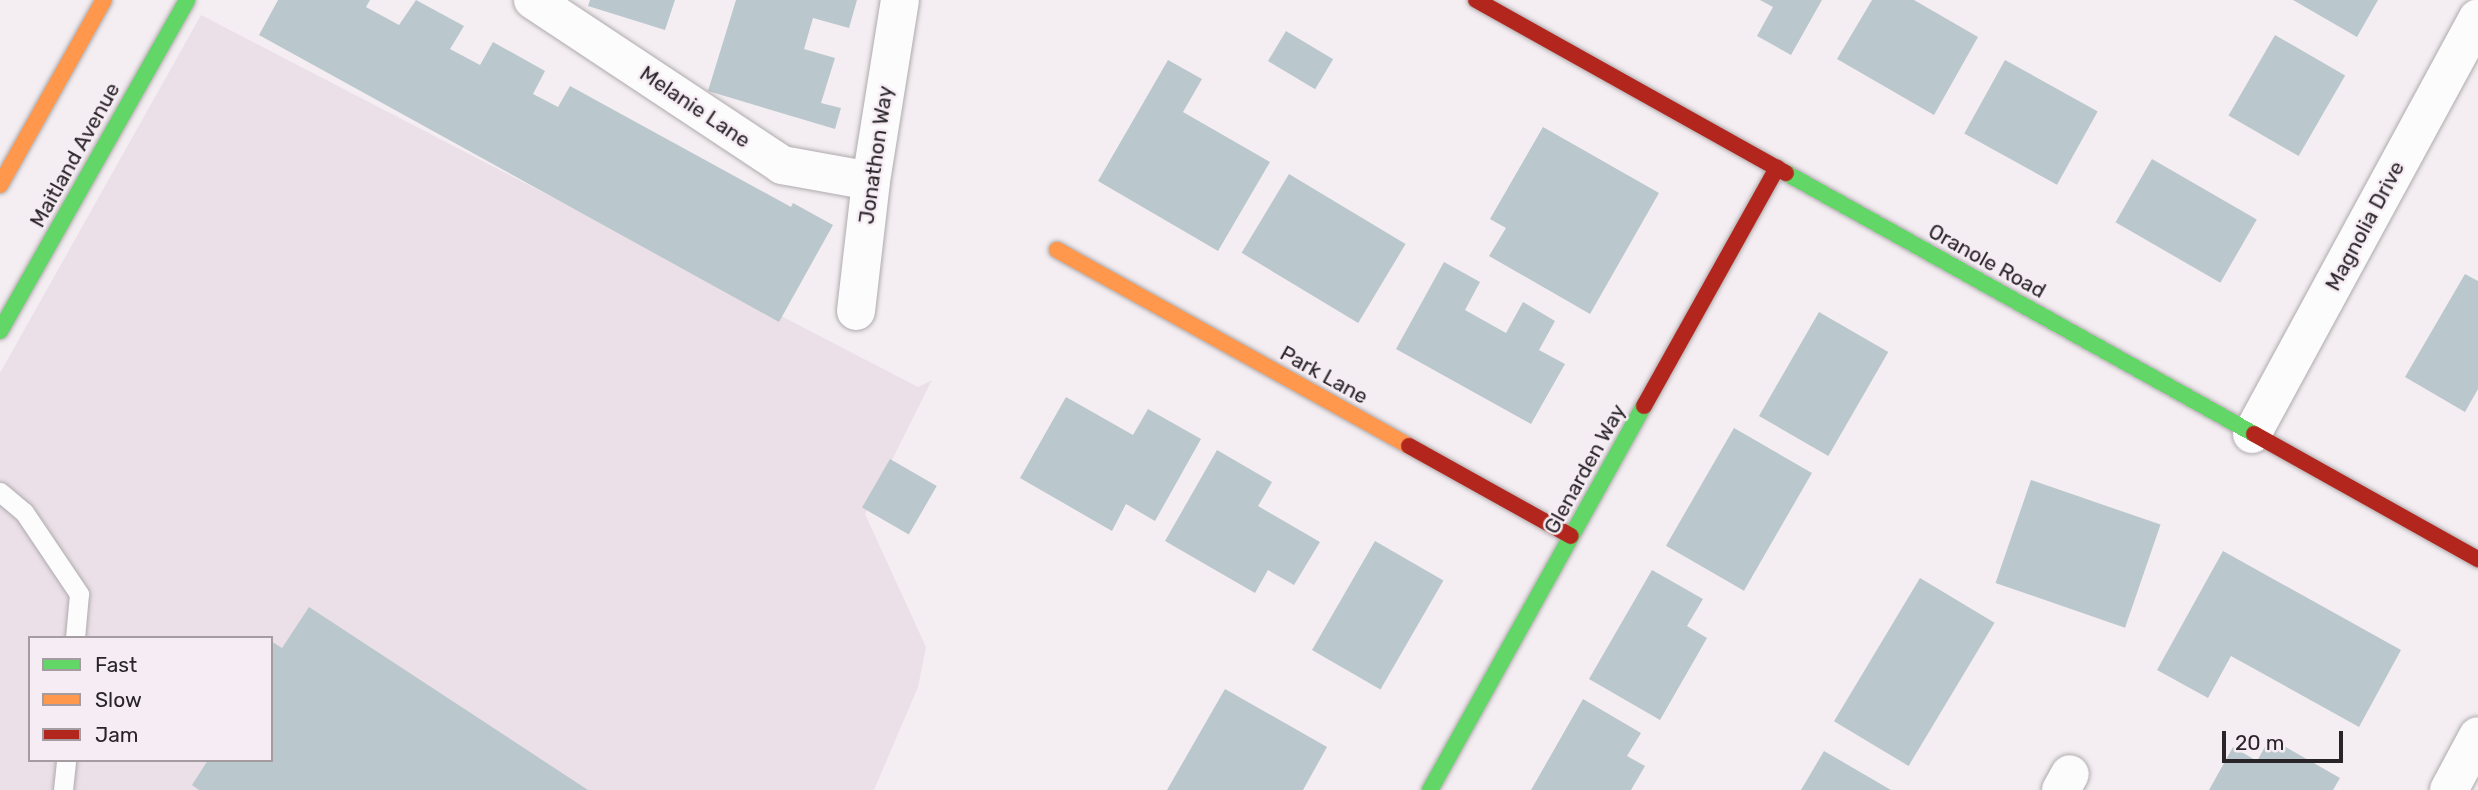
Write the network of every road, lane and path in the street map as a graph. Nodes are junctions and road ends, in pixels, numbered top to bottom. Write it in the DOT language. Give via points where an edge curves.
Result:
graph roads {
  1 [pos="104,0"];
  2 [pos="187,0"];
  3 [pos="533,0"];
  4 [pos="900,0"];
  5 [pos="1476,0"];
  6 [pos="2478,18"];
  7 [pos="1777,168"];
  8 [pos="871,181"];
  9 [pos="0,185"];
  10 [pos="1057,250"];
  11 [pos="856,311"];
  12 [pos="0,331"];
  13 [pos="2252,434"];
  14 [pos="0,492"];
  15 [pos="1571,537"];
  16 [pos="2478,559"];
  17 [pos="75,636"];
  18 [pos="2478,736"];
  19 [pos="66,762"];
  20 [pos="63,790"];
  21 [pos="1430,790"];
  22 [pos="2449,790"];
  1 -- 9 [label="street"];
  2 -- 12 [label="street, Maitland Avenue"];
  3 -- 8 [label="street, Melanie Lane" via="782,165"];
  4 -- 8 [label="street, Jonathon Way"];
  5 -- 7 [label="street, Oranole Road"];
  6 -- 13 [label="street, Magnolia Drive"];
  7 -- 13 [label="street, Oranole Road"];
  7 -- 15 [label="street, Glenarden Way"];
  8 -- 11 [label="street, Jonathon Way"];
  10 -- 15 [label="street, Park Lane"];
  13 -- 16 [label="street, Oranole Road"];
  14 -- 17 [label="lane" via="24,512 79,594"];
  15 -- 21 [label="street, Glenarden Way"];
  18 -- 22 [label="street"];
  19 -- 20 [label="lane"];
}
